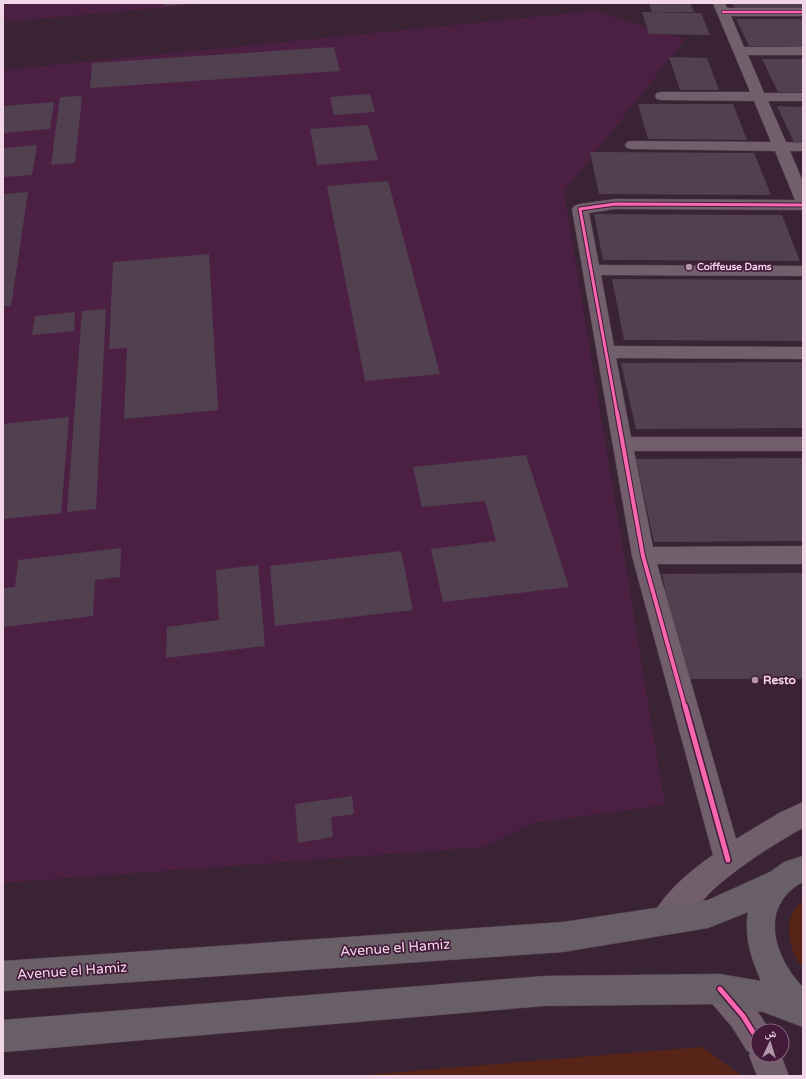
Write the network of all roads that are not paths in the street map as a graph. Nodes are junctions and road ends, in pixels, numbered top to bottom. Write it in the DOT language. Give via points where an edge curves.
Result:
graph roads {
  1 [pos="721,7"];
  2 [pos="803,12"];
  3 [pos="740,51"];
  4 [pos="803,52"];
  5 [pos="662,96"];
  6 [pos="760,97"];
  7 [pos="803,97"];
  8 [pos="632,145"];
  9 [pos="781,147"];
  10 [pos="803,147"];
  11 [pos="803,200"];
  12 [pos="803,205"];
  13 [pos="591,270"];
  14 [pos="803,271"];
  15 [pos="606,352"];
  16 [pos="803,353"];
  17 [pos="622,444"];
  18 [pos="803,444"];
  19 [pos="803,555"];
  20 [pos="644,556"];
  21 [pos="803,814"];
  22 [pos="728,860"];
  23 [pos="791,875"];
  24 [pos="665,920"];
  25 [pos="3,976"];
  26 [pos="720,989"];
  27 [pos="803,1008"];
  28 [pos="803,1012"];
  29 [pos="750,1027"];
  30 [pos="3,1036"];
  31 [pos="768,1063"];
  32 [pos="773,1076"];
  1 -- 2 [label="street"];
  1 -- 3 [label="street"];
  3 -- 4 [label="street"];
  3 -- 6 [label="street"];
  5 -- 6 [label="street"];
  6 -- 7 [label="street"];
  6 -- 9 [label="street"];
  8 -- 9 [label="street"];
  9 -- 10 [label="street"];
  9 -- 11 [label="street"];
  12 -- 13 [label="street" via="615,204 580,209"];
  13 -- 14 [label="street"];
  13 -- 15 [label="street"];
  15 -- 16 [label="street"];
  15 -- 17 [label="street"];
  17 -- 18 [label="street"];
  17 -- 20 [label="street"];
  19 -- 20 [label="street"];
  20 -- 22 [label="street"];
  21 -- 22 [label="street" via="775,828"];
  22 -- 24 [label="street" via="694,888"];
  23 -- 24 [label="highway, Avenue el Hamiz" via="740,902 708,914"];
  23 -- 27 [label="highway" via="768,897 760,927 765,955 780,984"];
  24 -- 25 [label="highway, Avenue el Hamiz" via="563,937"];
  26 -- 28 [label="highway" via="749,992 774,999"];
  26 -- 29 [label="street"];
  26 -- 30 [label="highway" via="544,992"];
  31 -- 32 [label="street"];
}
